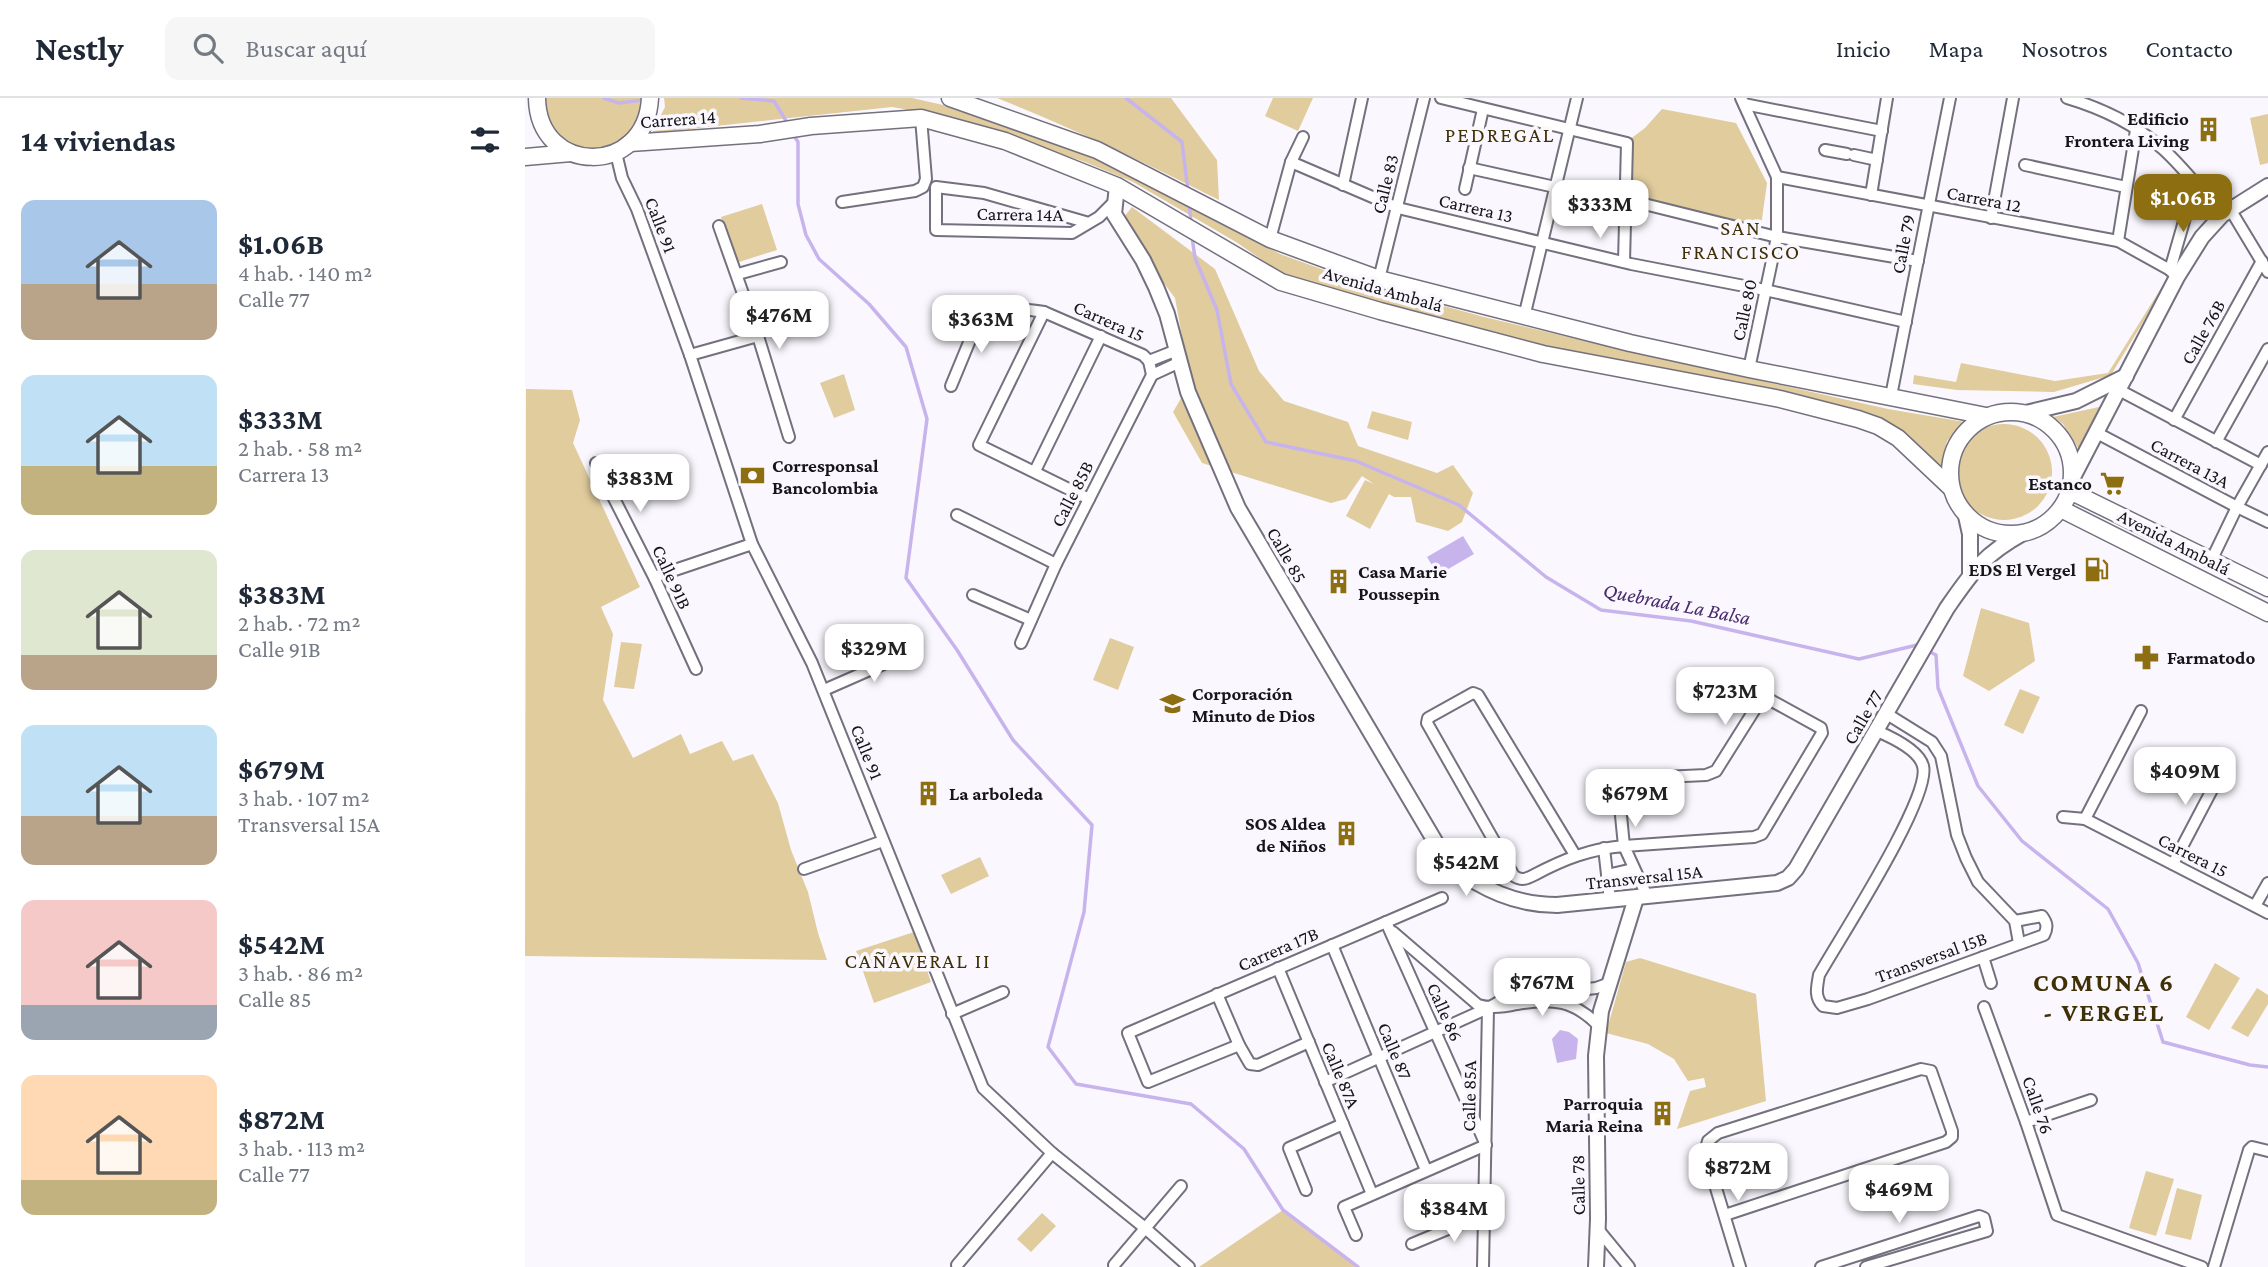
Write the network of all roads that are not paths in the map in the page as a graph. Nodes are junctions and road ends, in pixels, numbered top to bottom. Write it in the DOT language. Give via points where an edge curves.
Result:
graph roads {
  1 [pos="536,98"];
  2 [pos="650,98"];
  3 [pos="950,98"];
  4 [pos="1362,98"];
  5 [pos="1424,98"];
  6 [pos="1441,98"];
  7 [pos="1577,98"];
  8 [pos="1887,98"];
  9 [pos="1950,98"];
  10 [pos="2013,98"];
  11 [pos="2067,98"];
  12 [pos="1743,101"];
  13 [pos="525,106"];
  14 [pos="1483,109"];
  15 [pos="921,118"];
  16 [pos="811,126"];
  17 [pos="1569,129"];
  18 [pos="2136,130"];
  19 [pos="1882,131"];
  20 [pos="1303,137"];
  21 [pos="630,144"];
  22 [pos="1825,150"];
  23 [pos="572,153"];
  24 [pos="608,155"];
  25 [pos="525,156"];
  26 [pos="1877,160"];
  27 [pos="1291,162"];
  28 [pos="2025,165"];
  29 [pos="1469,168"];
  30 [pos="1777,177"];
  31 [pos="622,178"];
  32 [pos="2195,183"];
  33 [pos="1343,185"];
  34 [pos="2268,186"];
  35 [pos="1555,187"];
  36 [pos="2126,187"];
  37 [pos="1465,189"];
  38 [pos="1116,194"];
  39 [pos="1871,195"];
  40 [pos="1632,201"];
  41 [pos="842,202"];
  42 [pos="1928,206"];
  43 [pos="1398,208"];
  44 [pos="2226,212"];
  45 [pos="1991,218"];
  46 [pos="1094,220"];
  47 [pos="719,226"];
  48 [pos="1777,237"];
  49 [pos="1270,239"];
  50 [pos="2118,241"];
  51 [pos="1542,242"];
  52 [pos="1918,261"];
  53 [pos="2262,261"];
  54 [pos="781,262"];
  55 [pos="1624,262"];
  56 [pos="2268,272"];
  57 [pos="738,274"];
  58 [pos="2174,274"];
  59 [pos="1379,279"];
  60 [pos="1765,290"];
  61 [pos="982,311"];
  62 [pos="1044,312"];
  63 [pos="941,314"];
  64 [pos="1524,317"];
  65 [pos="1906,322"];
  66 [pos="758,336"];
  67 [pos="1101,336"];
  68 [pos="2268,349"];
  69 [pos="690,355"];
  70 [pos="1178,356"];
  71 [pos="1149,361"];
  72 [pos="1749,369"];
  73 [pos="1152,375"];
  74 [pos="2127,375"];
  75 [pos="951,386"];
  76 [pos="2119,390"];
  77 [pos="1891,396"];
  78 [pos="2026,413"];
  79 [pos="1986,416"];
  80 [pos="2174,420"];
  81 [pos="2097,433"];
  82 [pos="789,437"];
  83 [pos="2216,442"];
  84 [pos="2268,452"];
  85 [pos="596,463"];
  86 [pos="2260,466"];
  87 [pos="1035,471"];
  88 [pos="2071,484"];
  89 [pos="1950,487"];
  90 [pos="1089,499"];
  91 [pos="2237,508"];
  92 [pos="2061,509"];
  93 [pos="957,515"];
  94 [pos="1966,516"];
  95 [pos="2268,522"];
  96 [pos="2023,533"];
  97 [pos="752,544"];
  98 [pos="2211,561"];
  99 [pos="1056,564"];
  100 [pos="1970,574"];
  101 [pos="655,579"];
  102 [pos="2268,588"];
  103 [pos="973,595"];
  104 [pos="2268,613"];
  105 [pos="1031,620"];
  106 [pos="1021,643"];
  107 [pos="913,651"];
  108 [pos="696,669"];
  109 [pos="824,690"];
  110 [pos="2141,711"];
  111 [pos="1887,714"];
  112 [pos="1877,731"];
  113 [pos="2225,765"];
  114 [pos="2063,817"];
  115 [pos="2085,819"];
  116 [pos="883,841"];
  117 [pos="1624,846"];
  118 [pos="1604,848"];
  119 [pos="1575,855"];
  120 [pos="2173,864"];
  121 [pos="804,869"];
  122 [pos="1633,869"];
  123 [pos="1607,875"];
  124 [pos="1788,878"];
  125 [pos="2268,883"];
  126 [pos="1504,897"];
  127 [pos="1641,897"];
  128 [pos="1442,898"];
  129 [pos="1610,901"];
  130 [pos="2255,906"];
  131 [pos="2268,913"];
  132 [pos="2015,921"];
  133 [pos="1388,926"];
  134 [pos="2019,943"];
  135 [pos="1332,945"];
  136 [pos="1983,957"];
  137 [pos="1278,968"];
  138 [pos="1610,983"];
  139 [pos="1991,983"];
  140 [pos="1569,990"];
  141 [pos="1003,992"];
  142 [pos="1217,994"];
  143 [pos="1566,1004"];
  144 [pos="1984,1007"];
  145 [pos="1488,1008"];
  146 [pos="952,1014"];
  147 [pos="1599,1026"];
  148 [pos="1435,1032"];
  149 [pos="1309,1042"];
  150 [pos="1239,1045"];
  151 [pos="1379,1057"];
  152 [pos="1325,1082"];
  153 [pos="2091,1101"];
  154 [pos="2026,1122"];
  155 [pos="1343,1124"];
  156 [pos="1486,1145"];
  157 [pos="2268,1151"];
  158 [pos="1052,1153"];
  159 [pos="1426,1170"];
  160 [pos="1181,1186"];
  161 [pos="1306,1190"];
  162 [pos="1372,1194"];
  163 [pos="1484,1214"];
  164 [pos="1725,1215"];
  165 [pos="1145,1228"];
  166 [pos="1597,1228"];
  167 [pos="1356,1235"];
  168 [pos="1412,1244"];
  169 [pos="1845,1264"];
  170 [pos="957,1265"];
  171 [pos="1114,1265"];
  172 [pos="1188,1266"];
  173 [pos="1483,1267"];
  174 [pos="1595,1267"];
  175 [pos="1629,1267"];
  176 [pos="1740,1267"];
  177 [pos="1821,1267"];
  178 [pos="1866,1267"];
  179 [pos="2202,1267"];
  180 [pos="2214,1267"];
  1 -- 13 [label="main road"];
  1 -- 23 [label="main road" via="543,126 555,142"];
  2 -- 21 [label="main road" via="646,121"];
  3 -- 49 [label="main road, Avenida Ambalá" via="1097,150"];
  4 -- 33 [label="street"];
  5 -- 43 [label="street, Calle 83"];
  6 -- 14 [label="street"];
  7 -- 17 [label="street"];
  8 -- 19 [label="street"];
  9 -- 42 [label="street, Calle 79"];
  10 -- 45 [label="street"];
  11 -- 18 [label="street" via="2097,107"];
  12 -- 19 [label="street"];
  12 -- 30 [label="street, Calle 80"];
  14 -- 17 [label="street"];
  14 -- 29 [label="street"];
  15 -- 16 [label="main road, Avenida Ambalá"];
  15 -- 38 [label="main road, Avenida Ambalá" via="1005,141"];
  15 -- 41 [label="street" via="923,187"];
  16 -- 21 [label="main road, Carrera 14"];
  17 -- 35 [label="street"];
  17 -- 55 [label="street" via="1627,143"];
  18 -- 32 [label="street" via="2162,148"];
  18 -- 36 [label="street"];
  19 -- 26 [label="street"];
  20 -- 27 [label="street"];
  21 -- 24 [label="main road"];
  22 -- 26 [label="street"];
  23 -- 24 [label="main road"];
  23 -- 25 [label="main road"];
  24 -- 31 [label="street"];
  24 -- 31 [label="street"];
  26 -- 39 [label="street"];
  27 -- 33 [label="street, Carrera 13"];
  27 -- 49 [label="street"];
  28 -- 36 [label="street"];
  29 -- 35 [label="street"];
  29 -- 37 [label="street"];
  30 -- 39 [label="street, Carrera 12"];
  30 -- 48 [label="street, Calle 80"];
  31 -- 69 [label="street, Calle 91"];
  32 -- 44 [label="street"];
  32 -- 58 [label="street"];
  33 -- 43 [label="street, Carrera 13"];
  34 -- 44 [label="street"];
  35 -- 51 [label="street"];
  36 -- 50 [label="street"];
  38 -- 46 [label="street"];
  38 -- 70 [label="street, Calle 85" via="1114,214 1156,287"];
  38 -- 89 [label="main road, Avenida Ambalá" via="1160,212 1281,282 1543,354 1780,399 1878,426 1898,438"];
  39 -- 42 [label="street, Carrera 12"];
  40 -- 48 [label="street"];
  42 -- 45 [label="street, Carrera 12"];
  42 -- 52 [label="street, Calle 79"];
  43 -- 51 [label="street, Carrera 13"];
  43 -- 59 [label="street, Calle 83"];
  44 -- 53 [label="street"];
  44 -- 58 [label="street"];
  45 -- 50 [label="street, Carrera 12"];
  46 -- 46 [label="street, Carrera 14A" via="1072,233 936,230 936,187 984,193"];
  47 -- 57 [label="street"];
  48 -- 52 [label="street"];
  48 -- 60 [label="street, Calle 80"];
  49 -- 59 [label="main road, Avenida Ambalá"];
  50 -- 58 [label="street, Carrera 12"];
  51 -- 55 [label="street, Carrera 13"];
  51 -- 64 [label="street"];
  52 -- 65 [label="street, Calle 79"];
  53 -- 56 [label="street"];
  53 -- 80 [label="street, Calle 76B"];
  54 -- 57 [label="street"];
  55 -- 60 [label="street, Carrera 13"];
  57 -- 66 [label="street"];
  58 -- 74 [label="street"];
  59 -- 64 [label="main road, Avenida Ambalá"];
  60 -- 65 [label="street, Carrera 13"];
  60 -- 72 [label="street, Calle 80"];
  61 -- 62 [label="street, Carrera 15"];
  61 -- 63 [label="street, Carrera 15"];
  61 -- 75 [label="street"];
  62 -- 67 [label="street, Carrera 15"];
  62 -- 87 [label="street" via="979,445"];
  64 -- 72 [label="main road, Avenida Ambalá"];
  65 -- 77 [label="street, Calle 79"];
  66 -- 69 [label="street"];
  66 -- 82 [label="street"];
  67 -- 71 [label="street, Carrera 15"];
  67 -- 87 [label="street"];
  68 -- 83 [label="street"];
  69 -- 97 [label="street, Calle 91"];
  70 -- 71 [label="street, Carrera 15"];
  70 -- 73 [label="street"];
  70 -- 126 [label="street, Calle 85" via="1188,392 1238,508 1449,865"];
  71 -- 73 [label="street"];
  72 -- 77 [label="main road, Avenida Ambalá"];
  73 -- 90 [label="street, Calle 85B"];
  74 -- 76 [label="street"];
  74 -- 78 [label="street" via="2076,401"];
  76 -- 80 [label="street"];
  76 -- 81 [label="street"];
  77 -- 79 [label="main road, Avenida Ambalá"];
  78 -- 79 [label="main road"];
  78 -- 88 [label="main road" via="2049,425 2066,444"];
  79 -- 89 [label="main road" via="1959,438 1952,453"];
  80 -- 83 [label="street"];
  81 -- 88 [label="street"];
  81 -- 91 [label="street, Carrera 13A"];
  83 -- 86 [label="street"];
  84 -- 86 [label="street"];
  85 -- 101 [label="street, Calle 91B"];
  86 -- 91 [label="street"];
  87 -- 90 [label="street"];
  88 -- 92 [label="main road"];
  88 -- 98 [label="main road, Avenida Ambalá"];
  89 -- 94 [label="main road"];
  90 -- 99 [label="street, Calle 85B"];
  91 -- 95 [label="street, Carrera 13A"];
  91 -- 98 [label="street"];
  92 -- 96 [label="main road" via="2051,520"];
  92 -- 104 [label="main road, Avenida Ambalá"];
  93 -- 99 [label="street"];
  94 -- 96 [label="main road" via="2003,534"];
  94 -- 100 [label="street"];
  96 -- 100 [label="street, Calle 77" via="1995,549"];
  97 -- 101 [label="street"];
  97 -- 109 [label="street, Calle 91"];
  98 -- 102 [label="main road, Avenida Ambalá"];
  99 -- 105 [label="street, Calle 85B"];
  100 -- 111 [label="street, Calle 77"];
  101 -- 108 [label="street, Calle 91B"];
  103 -- 105 [label="street"];
  105 -- 106 [label="street, Calle 85B"];
  107 -- 109 [label="street"];
  109 -- 116 [label="street, Calle 91"];
  110 -- 115 [label="street"];
  111 -- 112 [label="street, Calle 77"];
  111 -- 132 [label="street" via="1932,742 1941,756 1966,858 1978,882"];
  112 -- 124 [label="street, Calle 77"];
  112 -- 136 [label="street, Transversal 15B" via="1920,758 1924,779 1881,870 1818,975 1818,1001 1837,1008"];
  113 -- 120 [label="street"];
  114 -- 115 [label="street, Carrera 15"];
  115 -- 120 [label="street, Carrera 15"];
  116 -- 121 [label="street"];
  116 -- 146 [label="street, Calle 91"];
  117 -- 117 [label="street" via="1620,779 1716,771 1761,702 1772,701 1822,730 1762,834"];
  117 -- 118 [label="street"];
  117 -- 122 [label="street"];
  118 -- 119 [label="street"];
  118 -- 123 [label="street"];
  119 -- 119 [label="street" via="1524,879 1514,876 1428,718 1473,693 1478,695"];
  120 -- 130 [label="street, Carrera 15"];
  122 -- 123 [label="street"];
  122 -- 127 [label="street"];
  123 -- 129 [label="street"];
  124 -- 127 [label="street, Transversal 15A" via="1777,883"];
  125 -- 130 [label="street"];
  126 -- 129 [label="street, Transversal 15A" via="1539,905"];
  127 -- 129 [label="street, Transversal 15A"];
  127 -- 138 [label="street, Calle 78"];
  128 -- 133 [label="street, Carrera 17B"];
  130 -- 131 [label="street, Carrera 15"];
  132 -- 134 [label="street"];
  132 -- 134 [label="street, Transversal 15B" via="2042,916 2047,923 2044,935"];
  133 -- 135 [label="street, Carrera 17B"];
  133 -- 145 [label="street" via="1478,1006"];
  133 -- 148 [label="street, Calle 86"];
  134 -- 136 [label="street, Transversal 15B"];
  135 -- 137 [label="street, Carrera 17B"];
  135 -- 151 [label="street, Calle 87"];
  136 -- 139 [label="street"];
  137 -- 142 [label="street, Carrera 17B"];
  137 -- 149 [label="street, Calle 87A"];
  138 -- 140 [label="street"];
  138 -- 147 [label="street, Calle 78"];
  140 -- 143 [label="street"];
  140 -- 145 [label="street" via="1525,990"];
  141 -- 146 [label="street"];
  142 -- 150 [label="street"];
  142 -- 150 [label="street, Carrera 17B" via="1128,1033 1147,1082"];
  143 -- 145 [label="street" via="1530,1002"];
  143 -- 147 [label="street"];
  144 -- 154 [label="street, Calle 76"];
  145 -- 148 [label="street"];
  145 -- 156 [label="street, Calle 85A"];
  146 -- 158 [label="street, Calle 91" via="983,1088"];
  147 -- 166 [label="street, Calle 78"];
  148 -- 151 [label="street"];
  148 -- 156 [label="street, Calle 86"];
  149 -- 150 [label="street" via="1258,1065 1250,1064"];
  149 -- 152 [label="street, Calle 87A"];
  151 -- 152 [label="street"];
  151 -- 159 [label="street, Calle 87"];
  152 -- 155 [label="street, Calle 87A"];
  153 -- 154 [label="street"];
  154 -- 179 [label="street, Calle 76" via="2057,1215"];
  155 -- 161 [label="street" via="1289,1148"];
  155 -- 162 [label="street, Calle 87A"];
  156 -- 159 [label="street"];
  156 -- 163 [label="street, Calle 85A"];
  157 -- 180 [label="street" via="2249,1150"];
  158 -- 165 [label="street, Calle 91"];
  158 -- 170 [label="street"];
  159 -- 162 [label="street"];
  160 -- 165 [label="street"];
  162 -- 167 [label="street" via="1344,1207"];
  163 -- 168 [label="street"];
  163 -- 173 [label="street, Calle 85A"];
  164 -- 164 [label="street" via="1947,1142 1952,1131 1931,1071 1924,1068 1718,1133 1708,1141 1705,1152"];
  164 -- 176 [label="street"];
  165 -- 171 [label="street"];
  165 -- 172 [label="street, Calle 91"];
  166 -- 174 [label="street, Calle 78"];
  166 -- 175 [label="street"];
  169 -- 177 [label="street"];
  169 -- 178 [label="street" via="1982,1216 1987,1230"];
}
